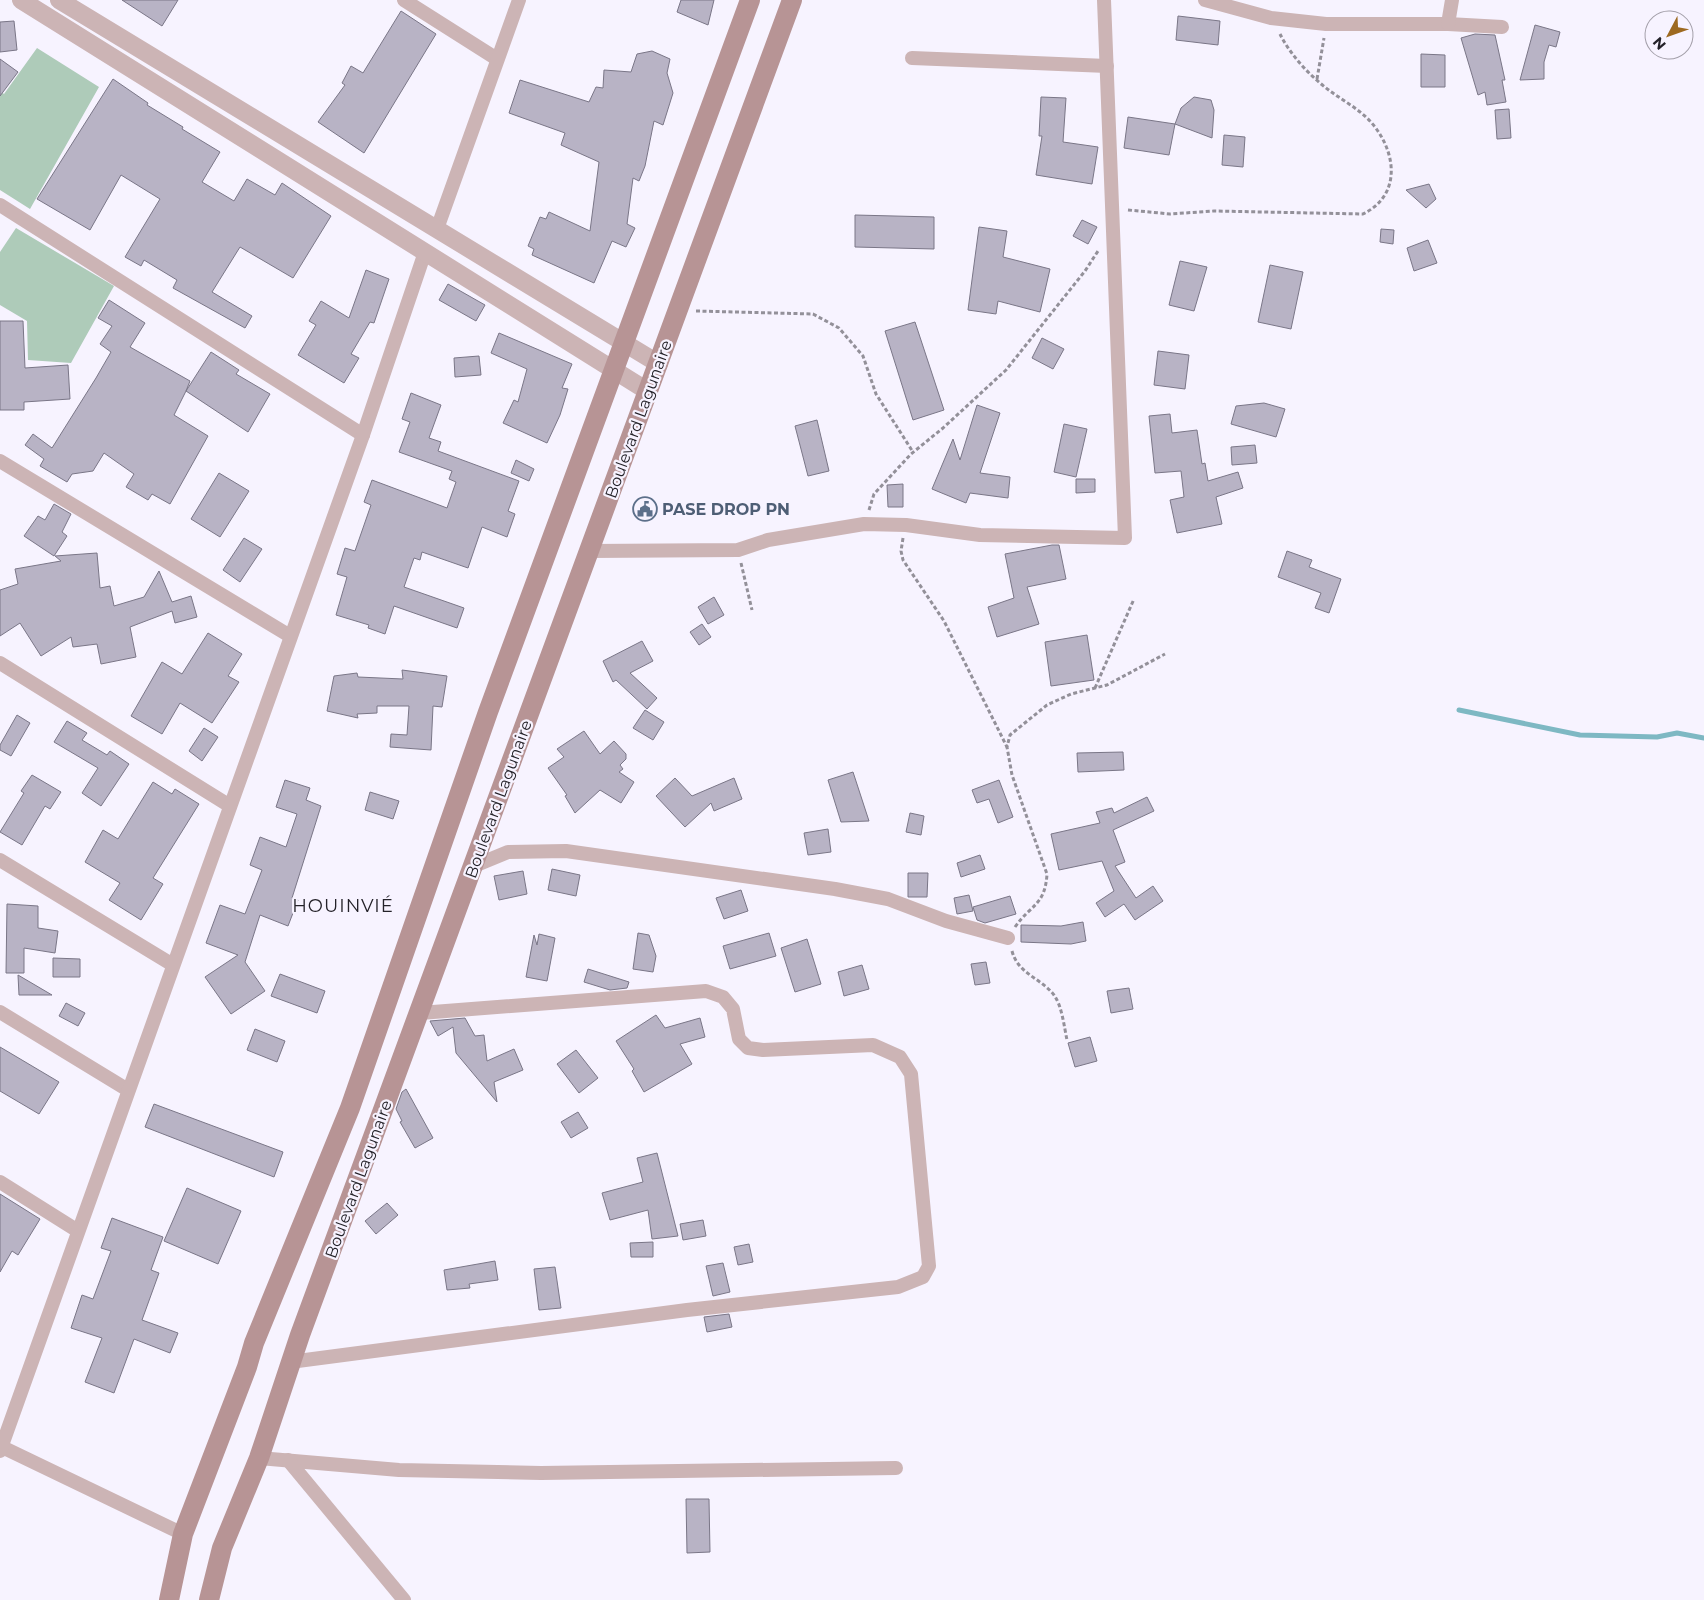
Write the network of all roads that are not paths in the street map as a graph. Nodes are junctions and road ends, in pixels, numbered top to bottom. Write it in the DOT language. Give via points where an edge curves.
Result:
graph roads {
  1 [pos="21,0"];
  2 [pos="59,0"];
  3 [pos="404,0"];
  4 [pos="518,0"];
  5 [pos="750,0"];
  6 [pos="792,0"];
  7 [pos="1104,0"];
  8 [pos="1205,0"];
  9 [pos="1452,0"];
  10 [pos="1228,4"];
  11 [pos="1448,24"];
  12 [pos="1502,27"];
  13 [pos="912,58"];
  14 [pos="497,59"];
  15 [pos="1107,66"];
  16 [pos="0,205"];
  17 [pos="437,229"];
  18 [pos="425,252"];
  19 [pos="624,342"];
  20 [pos="659,364"];
  21 [pos="614,370"];
  22 [pos="648,392"];
  23 [pos="363,435"];
  24 [pos="0,460"];
  25 [pos="590,551"];
  26 [pos="290,636"];
  27 [pos="0,663"];
  28 [pos="230,806"];
  29 [pos="0,860"];
  30 [pos="474,866"];
  31 [pos="1008,938"];
  32 [pos="173,965"];
  33 [pos="0,1012"];
  34 [pos="420,1013"];
  35 [pos="128,1090"];
  36 [pos="0,1182"];
  37 [pos="78,1231"];
  38 [pos="290,1362"];
  39 [pos="0,1448"];
  40 [pos="259,1458"];
  41 [pos="288,1460"];
  42 [pos="896,1468"];
  43 [pos="183,1534"];
  44 [pos="169,1600"];
  45 [pos="209,1600"];
  46 [pos="404,1600"];
  1 -- 18 [label="street"];
  2 -- 17 [label="street"];
  3 -- 14 [label="street"];
  4 -- 14 [label="street"];
  5 -- 19 [label="main road, Boulevard Lagunaire"];
  6 -- 20 [label="main road, Boulevard Lagunaire"];
  7 -- 15 [label="street"];
  8 -- 10 [label="street"];
  9 -- 11 [label="street"];
  10 -- 11 [label="street" via="1271,18 1326,24"];
  11 -- 12 [label="street"];
  13 -- 15 [label="street"];
  14 -- 17 [label="street"];
  15 -- 25 [label="street" via="1124,538 980,535 906,525 864,524 768,540 738,550"];
  16 -- 23 [label="street"];
  17 -- 19 [label="street"];
  18 -- 21 [label="street"];
  18 -- 23 [label="street"];
  19 -- 20 [label="street"];
  19 -- 21 [label="main road, Boulevard Lagunaire"];
  20 -- 22 [label="main road, Boulevard Lagunaire"];
  21 -- 22 [label="street"];
  21 -- 43 [label="main road, Boulevard Lagunaire" via="492,703 354,1099 254,1343"];
  22 -- 25 [label="main road, Boulevard Lagunaire"];
  23 -- 26 [label="street"];
  24 -- 26 [label="street"];
  25 -- 30 [label="main road, Boulevard Lagunaire"];
  26 -- 28 [label="street"];
  27 -- 28 [label="street"];
  28 -- 32 [label="street"];
  29 -- 32 [label="street"];
  30 -- 31 [label="street" via="508,852 566,851 888,899 946,921"];
  30 -- 34 [label="main road, Boulevard Lagunaire"];
  32 -- 35 [label="street"];
  33 -- 35 [label="street"];
  34 -- 38 [label="main road, Boulevard Lagunaire"];
  34 -- 38 [label="street" via="706,992 723,997 733,1009 739,1039 748,1048 873,1045 900,1057 911,1074 930,1266 923,1277 898,1287 687,1310"];
  35 -- 37 [label="street"];
  36 -- 37 [label="street"];
  37 -- 39 [label="street"];
  38 -- 40 [label="main road, Boulevard Lagunaire"];
  39 -- 43 [label="street"];
  40 -- 41 [label="street"];
  40 -- 45 [label="main road, Boulevard Lagunaire" via="222,1548"];
  41 -- 42 [label="street" via="399,1470 541,1474"];
  41 -- 46 [label="street"];
  43 -- 44 [label="main road, Boulevard Lagunaire"];
}
